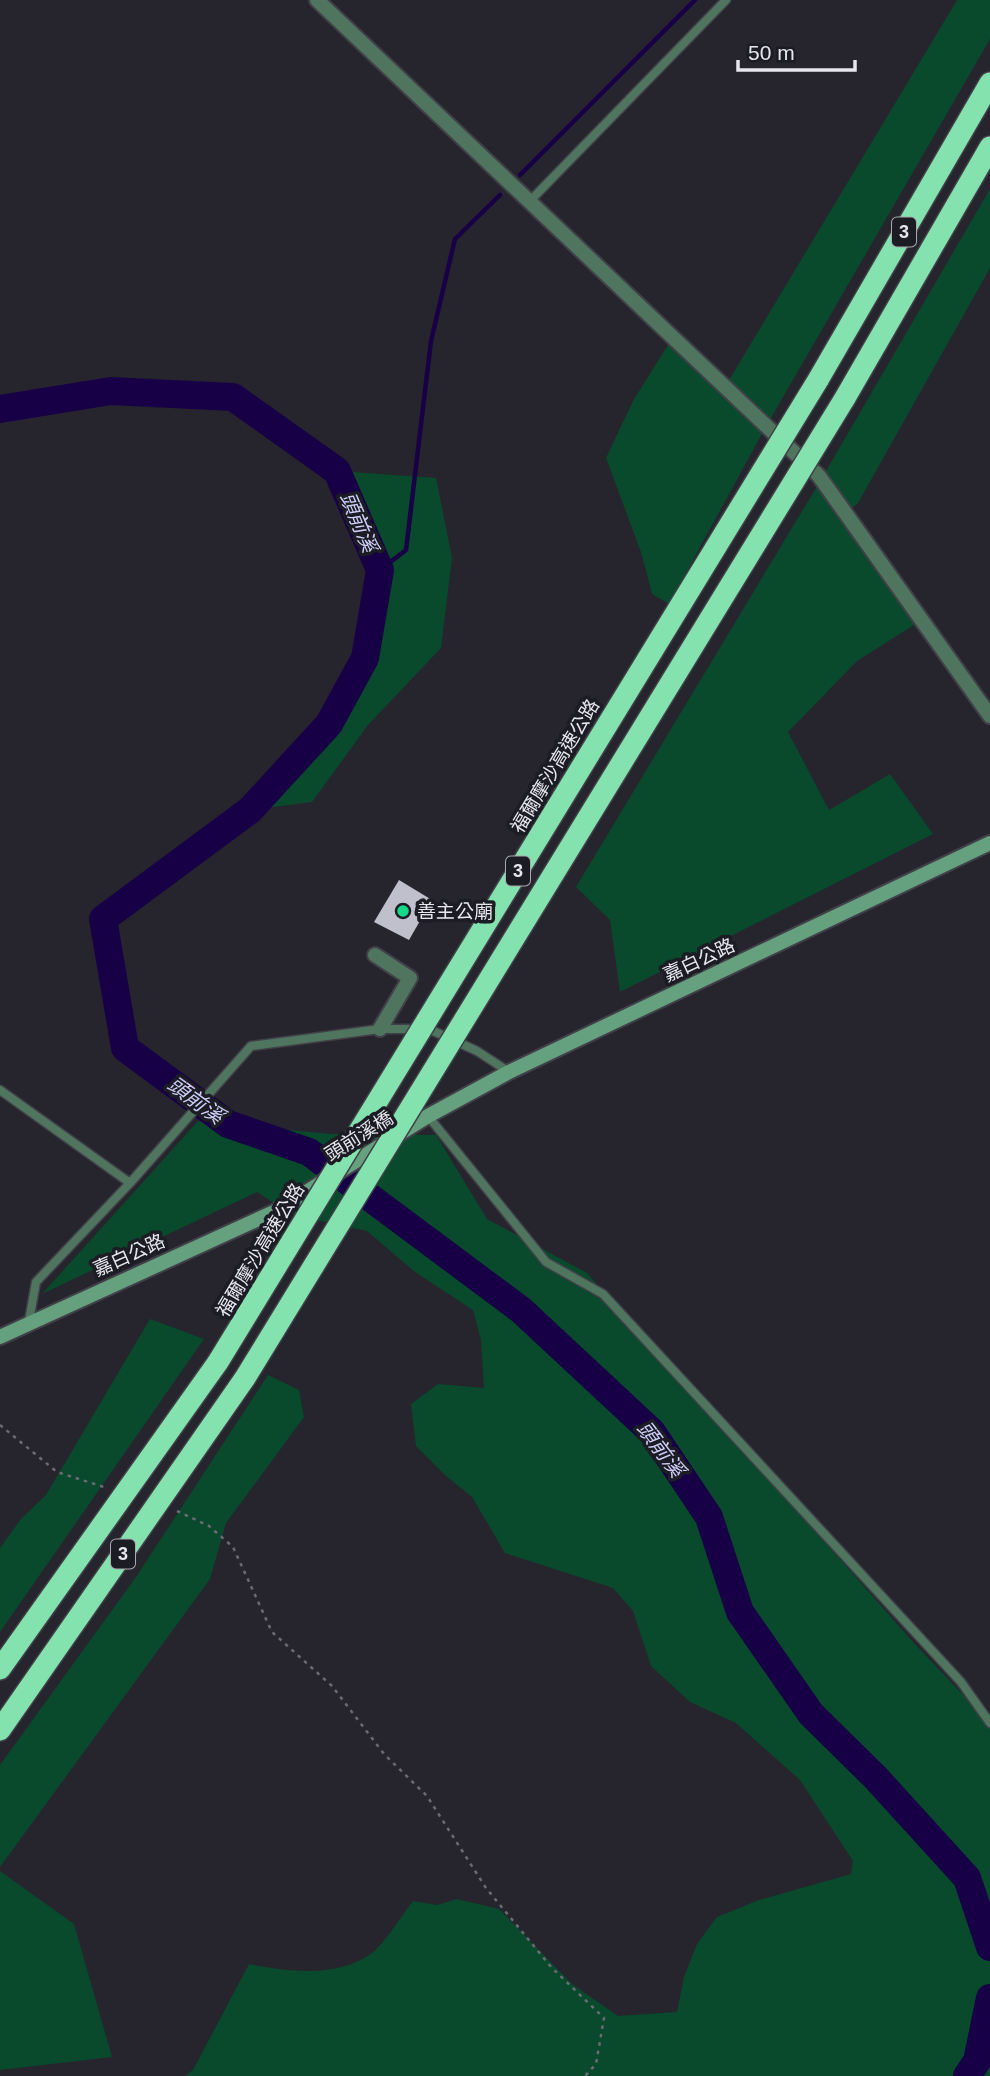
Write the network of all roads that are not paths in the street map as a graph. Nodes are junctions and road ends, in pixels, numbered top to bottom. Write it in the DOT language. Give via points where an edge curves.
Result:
graph roads {
  1 [pos="317,0"];
  2 [pos="726,0"];
  3 [pos="990,83"];
  4 [pos="990,147"];
  5 [pos="528,203"];
  6 [pos="990,716"];
  7 [pos="990,843"];
  8 [pos="375,955"];
  9 [pos="380,1030"];
  10 [pos="509,1072"];
  11 [pos="0,1090"];
  12 [pos="428,1116"];
  13 [pos="130,1183"];
  14 [pos="276,1211"];
  15 [pos="29,1321"];
  16 [pos="0,1337"];
  17 [pos="0,1669"];
  18 [pos="990,1723"];
  19 [pos="0,1730"];
  1 -- 5 [label="street"];
  2 -- 5 [label="lane"];
  3 -- 17 [label="highway, 福爾摩沙高速公路 / 3, bridge" via="818,380 218,1362"];
  4 -- 19 [label="highway, 3, bridge" via="845,398 245,1378"];
  5 -- 6 [label="street" via="819,477"];
  7 -- 10 [label="main road, 嘉白公路"];
  8 -- 9 [label="street" via="411,978"];
  9 -- 10 [label="lane" via="429,1029"];
  9 -- 13 [label="lane" via="251,1046"];
  10 -- 12 [label="main road, 嘉白公路"];
  11 -- 13 [label="lane"];
  12 -- 14 [label="main road, 頭前溪橋, bridge"];
  12 -- 18 [label="lane" via="546,1262 603,1294 961,1682"];
  13 -- 15 [label="lane" via="36,1282"];
  14 -- 15 [label="main road, 嘉白公路"];
  15 -- 16 [label="main road, 嘉白公路"];
}
